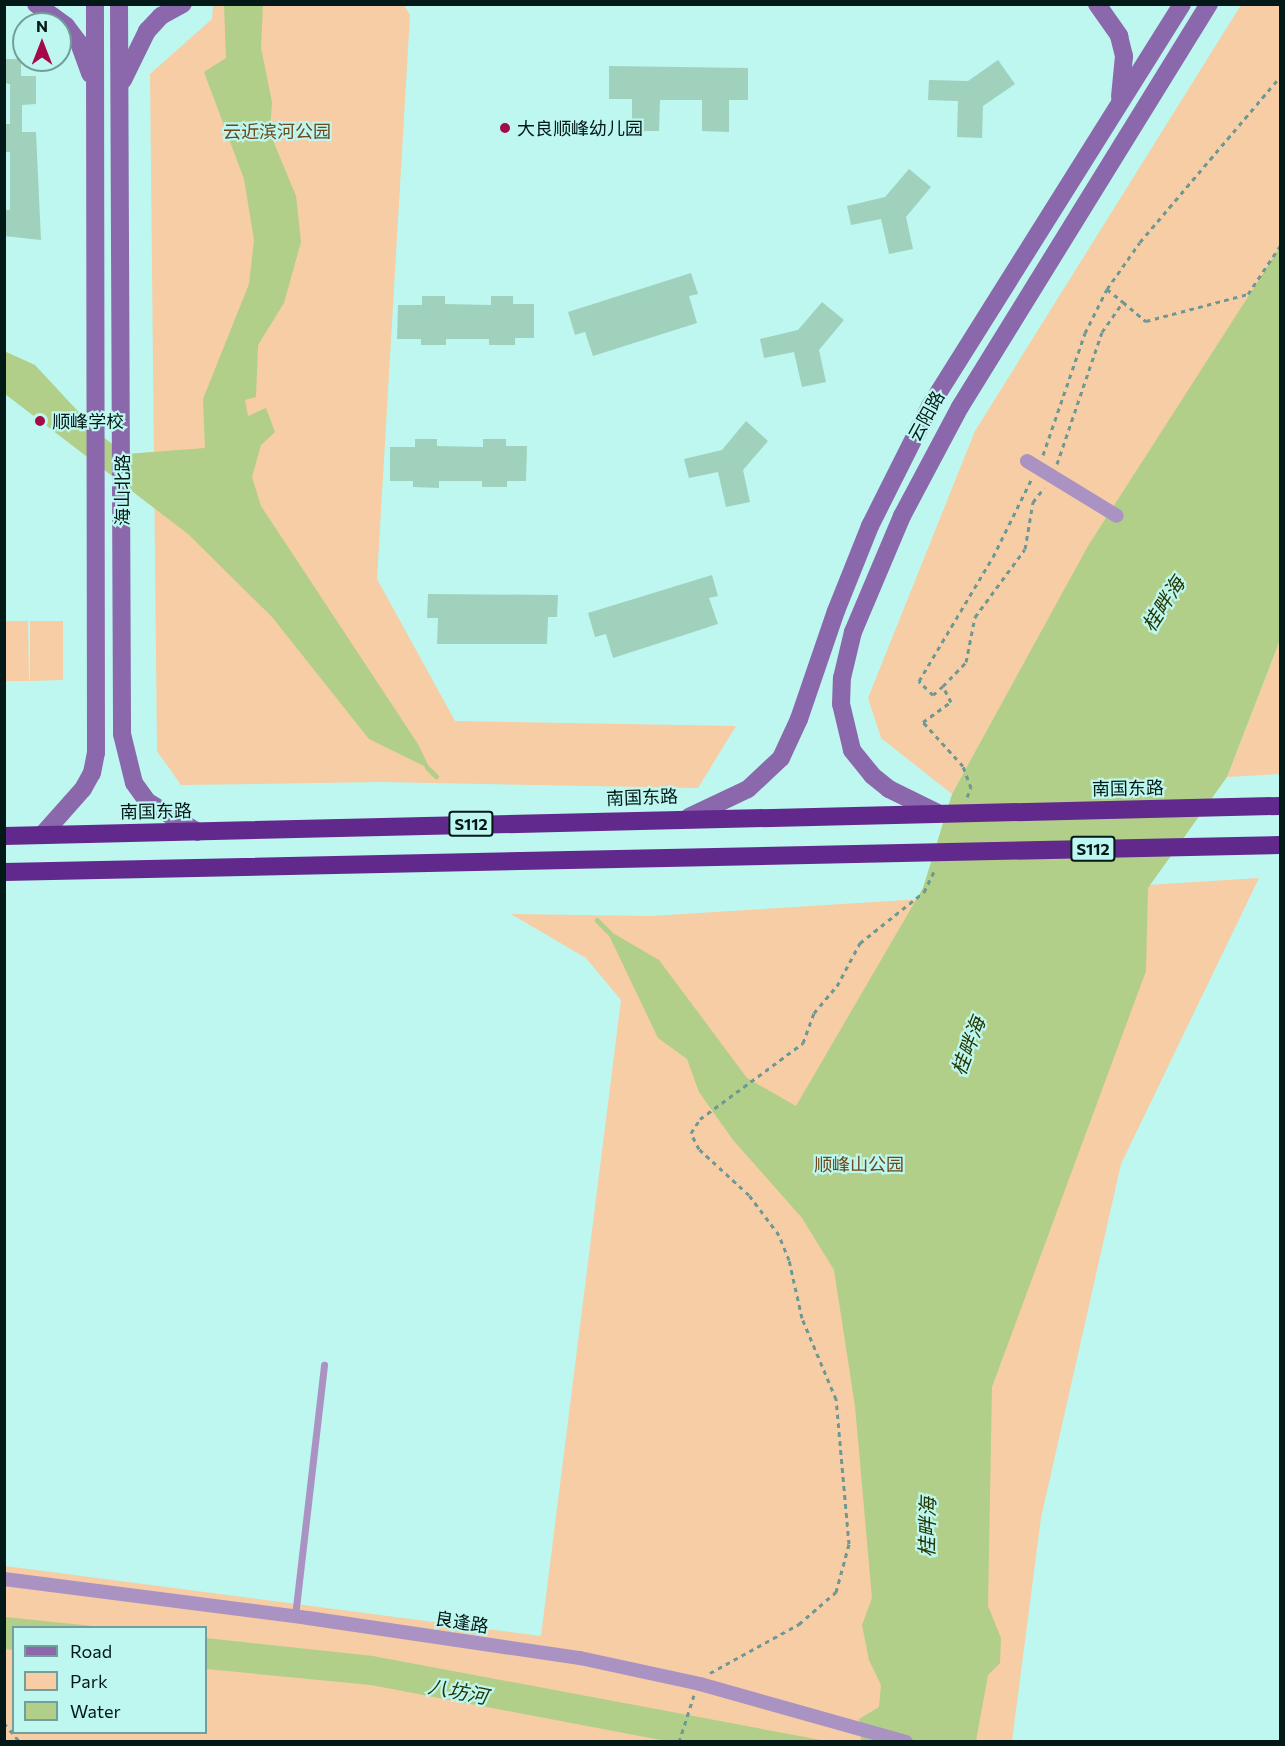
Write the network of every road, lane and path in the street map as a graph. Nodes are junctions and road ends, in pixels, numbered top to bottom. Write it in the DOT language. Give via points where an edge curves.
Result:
graph roads {
  1 [pos="36,4"];
  2 [pos="95,4"];
  3 [pos="119,4"];
  4 [pos="183,4"];
  5 [pos="1097,4"];
  6 [pos="1182,4"];
  7 [pos="1209,4"];
  8 [pos="1281,77"];
  9 [pos="120,87"];
  10 [pos="95,88"];
  11 [pos="1119,105"];
  12 [pos="1281,246"];
  13 [pos="1107,289"];
  14 [pos="1123,302"];
  15 [pos="1033,464"];
  16 [pos="1053,477"];
  17 [pos="902,516"];
  18 [pos="1117,516"];
  19 [pos="870,526"];
  20 [pos="919,681"];
  21 [pos="943,686"];
  22 [pos="1281,806"];
  23 [pos="938,813"];
  24 [pos="689,817"];
  25 [pos="198,832"];
  26 [pos="43,834"];
  27 [pos="4,836"];
  28 [pos="1281,845"];
  29 [pos="4,872"];
  30 [pos="827,997"];
  31 [pos="324,1365"];
  32 [pos="4,1579"];
  33 [pos="295,1616"];
  34 [pos="700,1684"];
  35 [pos="679,1742"];
  36 [pos="906,1742"];
  1 -- 10 [label="street" via="66,26 79,43"];
  2 -- 10 [label="street, 海山北路"];
  3 -- 9 [label="street, 海山北路"];
  4 -- 9 [label="street" via="161,16 147,31"];
  5 -- 11 [label="street" via="1119,36 1124,75"];
  6 -- 11 [label="street, 云阳路"];
  7 -- 17 [label="street, 云阳路" via="1000,340"];
  8 -- 13 [label="path" via="1140,242"];
  9 -- 25 [label="street, 海山北路" via="125,759 134,783 148,802"];
  10 -- 26 [label="street, 海山北路" via="96,753 92,773 83,789"];
  11 -- 19 [label="street, 云阳路" via="930,406"];
  12 -- 14 [label="path" via="1248,294 1146,321"];
  13 -- 14 [label="path"];
  13 -- 15 [label="path" via="1085,333"];
  14 -- 16 [label="path" via="1102,332"];
  15 -- 16 [label="street"];
  15 -- 20 [label="path" via="993,557"];
  16 -- 18 [label="street"];
  16 -- 21 [label="path" via="1033,502 1025,549 975,617 966,662"];
  17 -- 19 [label="street" via="876,547 870,544"];
  17 -- 23 [label="street, 云阳路" via="853,632 842,678 841,704 852,750 872,775 906,799"];
  19 -- 24 [label="street, 云阳路" via="800,719 781,759 748,789"];
  22 -- 23 [label="highway, 南国东路 / S112"];
  23 -- 24 [label="highway, 南国东路 / S112"];
  24 -- 25 [label="highway, 南国东路 / S112"];
  25 -- 26 [label="highway, 南国东路 / S112"];
  26 -- 27 [label="highway, 南国东路 / S112"];
  28 -- 29 [label="highway, S112"];
  30 -- 34 [label="path" via="814,1013 803,1043 700,1119 691,1133 699,1149 749,1195 779,1235 789,1260 802,1318 836,1399 849,1544 836,1592 799,1624 715,1667"];
  31 -- 33 [label="lane"];
  32 -- 33 [label="street, 良逢路"];
  33 -- 34 [label="street, 良逢路" via="580,1658"];
  34 -- 35 [label="path" via="690,1700"];
  34 -- 36 [label="street, 良逢路"];
}
